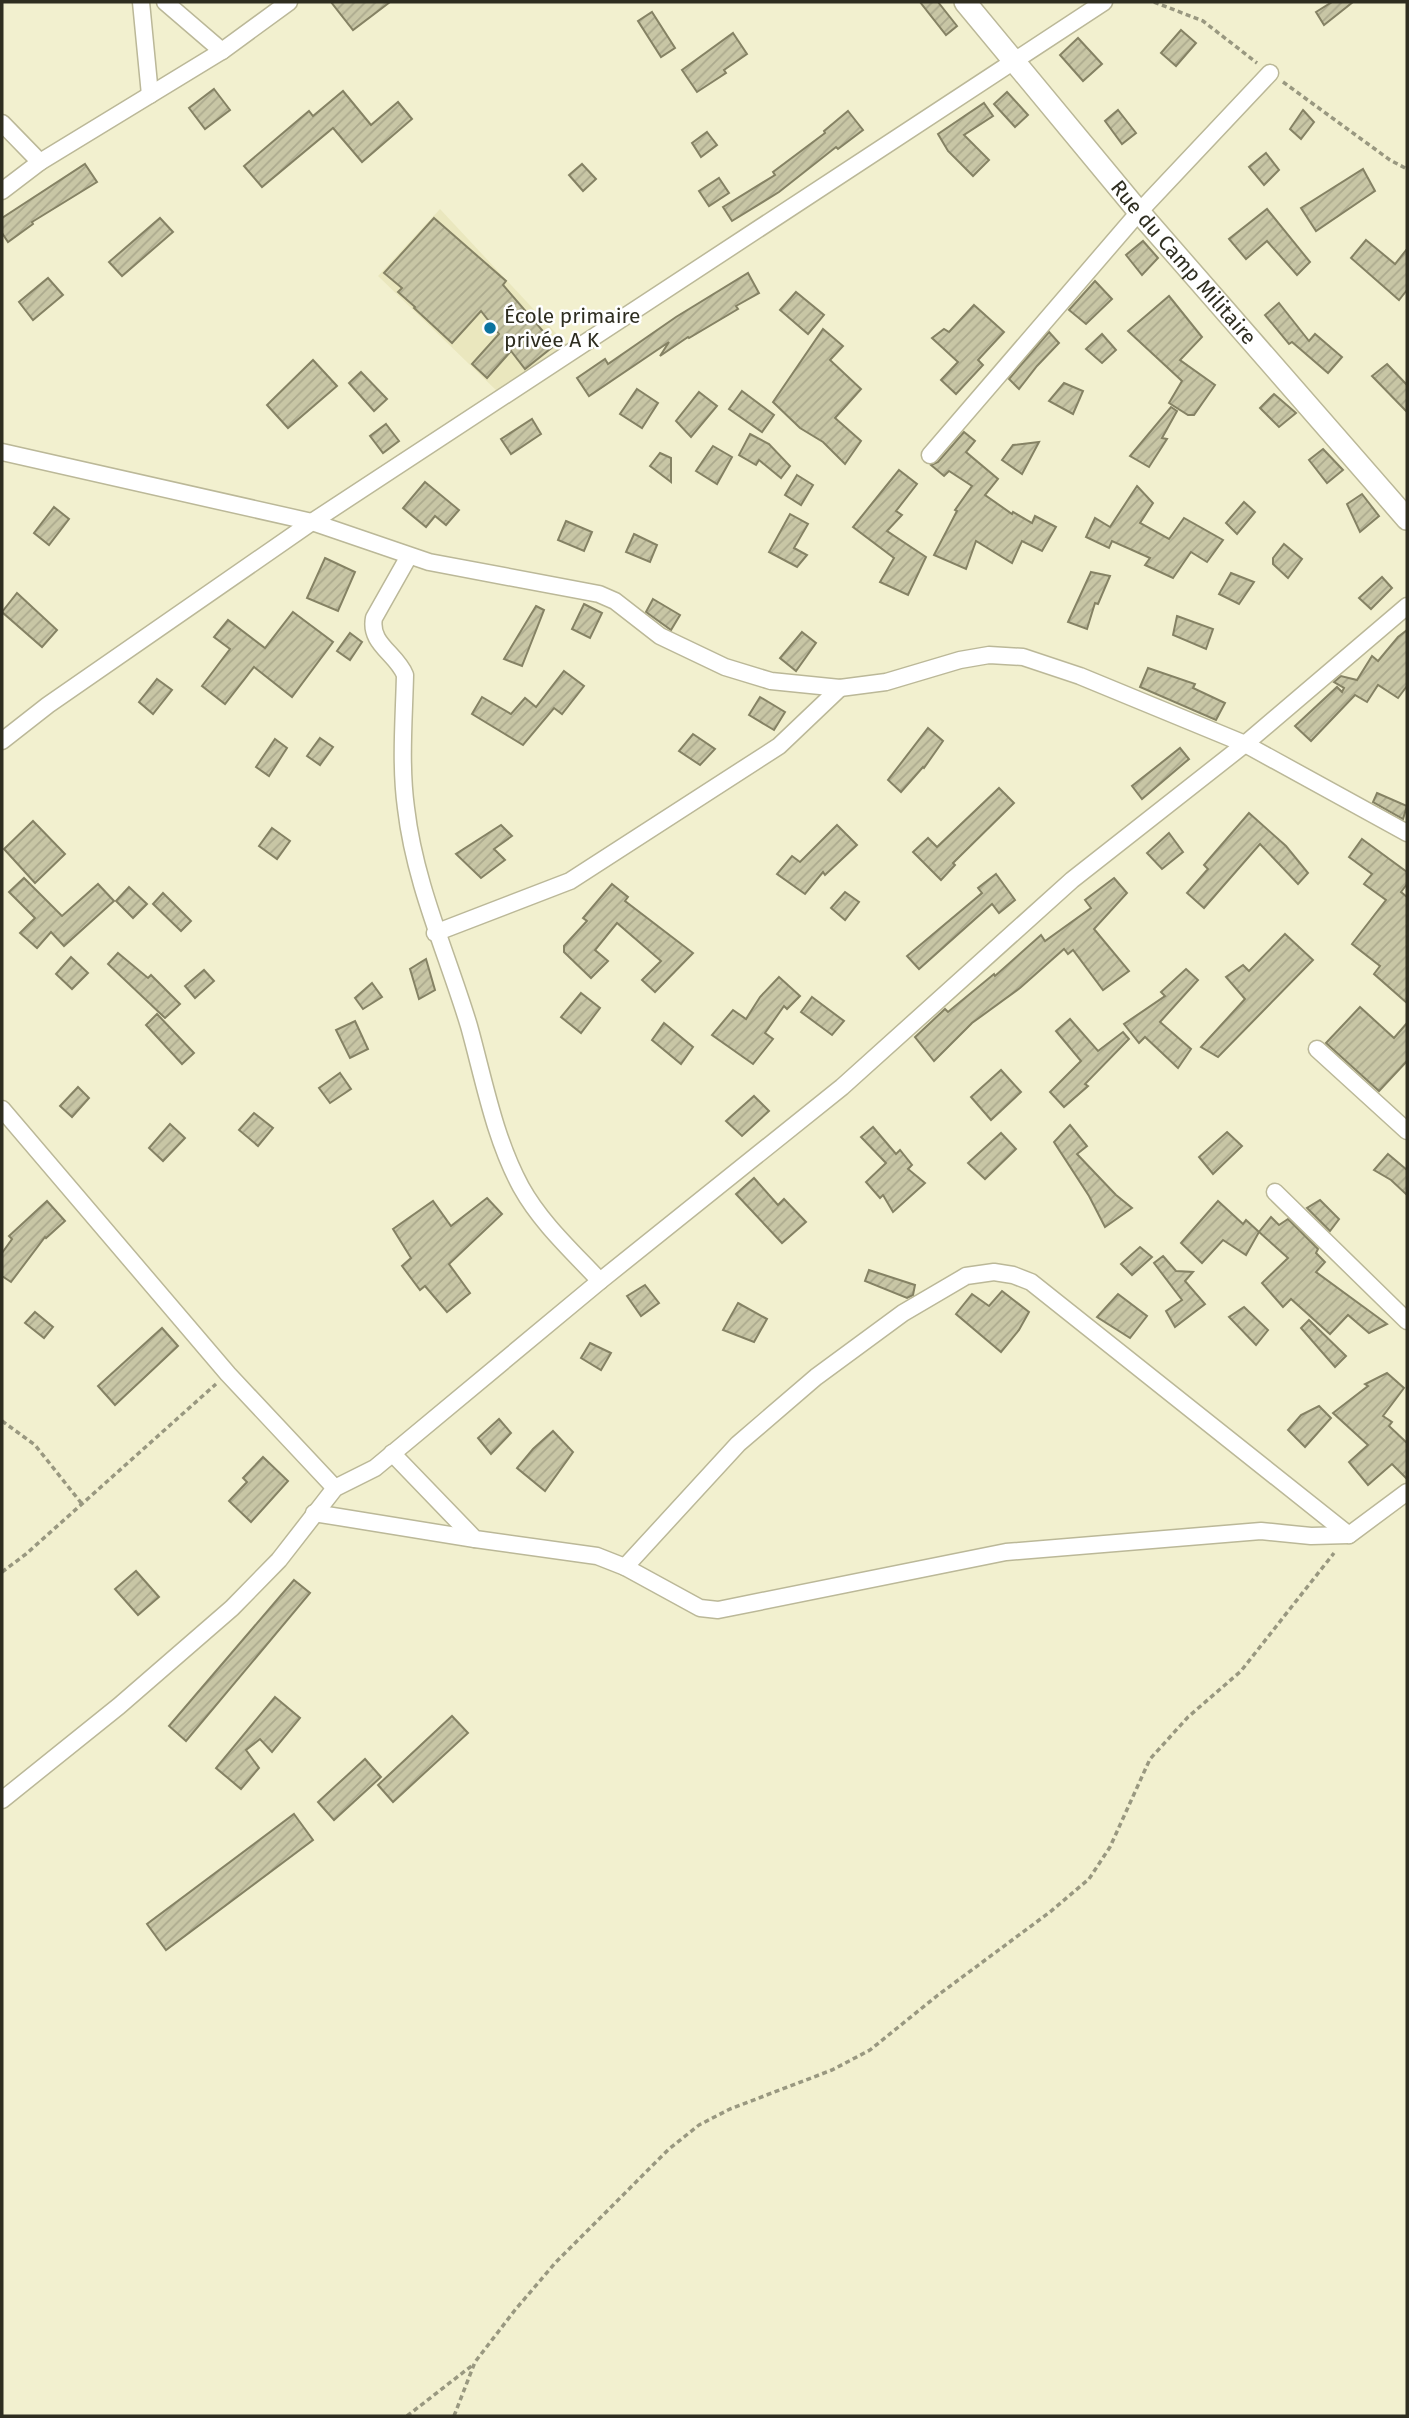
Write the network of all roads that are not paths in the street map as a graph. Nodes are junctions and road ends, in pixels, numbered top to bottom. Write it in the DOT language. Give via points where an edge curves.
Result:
graph roads {
  1 [pos="141,2"];
  2 [pos="165,2"];
  3 [pos="289,2"];
  4 [pos="965,2"];
  5 [pos="1104,2"];
  6 [pos="222,51"];
  7 [pos="1014,61"];
  8 [pos="1270,73"];
  9 [pos="150,95"];
  10 [pos="2,122"];
  11 [pos="40,162"];
  12 [pos="2,191"];
  13 [pos="1139,212"];
  14 [pos="2,452"];
  15 [pos="930,455"];
  16 [pos="1407,519"];
  17 [pos="312,522"];
  18 [pos="409,556"];
  19 [pos="1407,606"];
  20 [pos="841,688"];
  21 [pos="2,741"];
  22 [pos="1245,744"];
  23 [pos="1407,833"];
  24 [pos="435,933"];
  25 [pos="1317,1049"];
  26 [pos="2,1109"];
  27 [pos="1407,1131"];
  28 [pos="1275,1192"];
  29 [pos="600,1280"];
  30 [pos="1407,1321"];
  31 [pos="392,1453"];
  32 [pos="335,1488"];
  33 [pos="1407,1492"];
  34 [pos="314,1513"];
  35 [pos="1349,1535"];
  36 [pos="475,1539"];
  37 [pos="625,1567"];
  38 [pos="2,1800"];
  1 -- 9 [label="street"];
  2 -- 6 [label="street"];
  3 -- 6 [label="street"];
  4 -- 7 [label="street, Rue du Camp Militaire"];
  5 -- 7 [label="street"];
  6 -- 9 [label="street"];
  7 -- 13 [label="street, Rue du Camp Militaire"];
  7 -- 17 [label="street"];
  8 -- 13 [label="street"];
  9 -- 11 [label="street"];
  10 -- 11 [label="street"];
  11 -- 12 [label="street"];
  13 -- 15 [label="street"];
  13 -- 16 [label="street, Rue du Camp Militaire"];
  14 -- 17 [label="street"];
  17 -- 18 [label="street"];
  17 -- 21 [label="street"];
  18 -- 20 [label="street" via="599,594 660,636 725,667 771,681"];
  18 -- 24 [label="street" via="372,629 405,675 402,752 406,807"];
  19 -- 22 [label="street"];
  20 -- 22 [label="street" via="886,682 960,660 1023,657"];
  20 -- 24 [label="street" via="779,746 570,881"];
  22 -- 23 [label="street"];
  22 -- 29 [label="street" via="1072,880 842,1087"];
  24 -- 29 [label="street" via="468,1025 493,1121 521,1187 542,1219"];
  25 -- 27 [label="street"];
  26 -- 32 [label="street" via="228,1374"];
  28 -- 30 [label="street"];
  29 -- 31 [label="street"];
  31 -- 32 [label="street" via="375,1468"];
  31 -- 36 [label="street"];
  32 -- 34 [label="street"];
  33 -- 35 [label="street"];
  34 -- 36 [label="street"];
  34 -- 38 [label="street" via="279,1560 223,1616"];
  35 -- 37 [label="street" via="1262,1531 1006,1552 718,1610 701,1608"];
  35 -- 37 [label="street" via="1031,1282 994,1272 966,1276 903,1313 816,1377 738,1444"];
  36 -- 37 [label="street" via="597,1556"];
}
